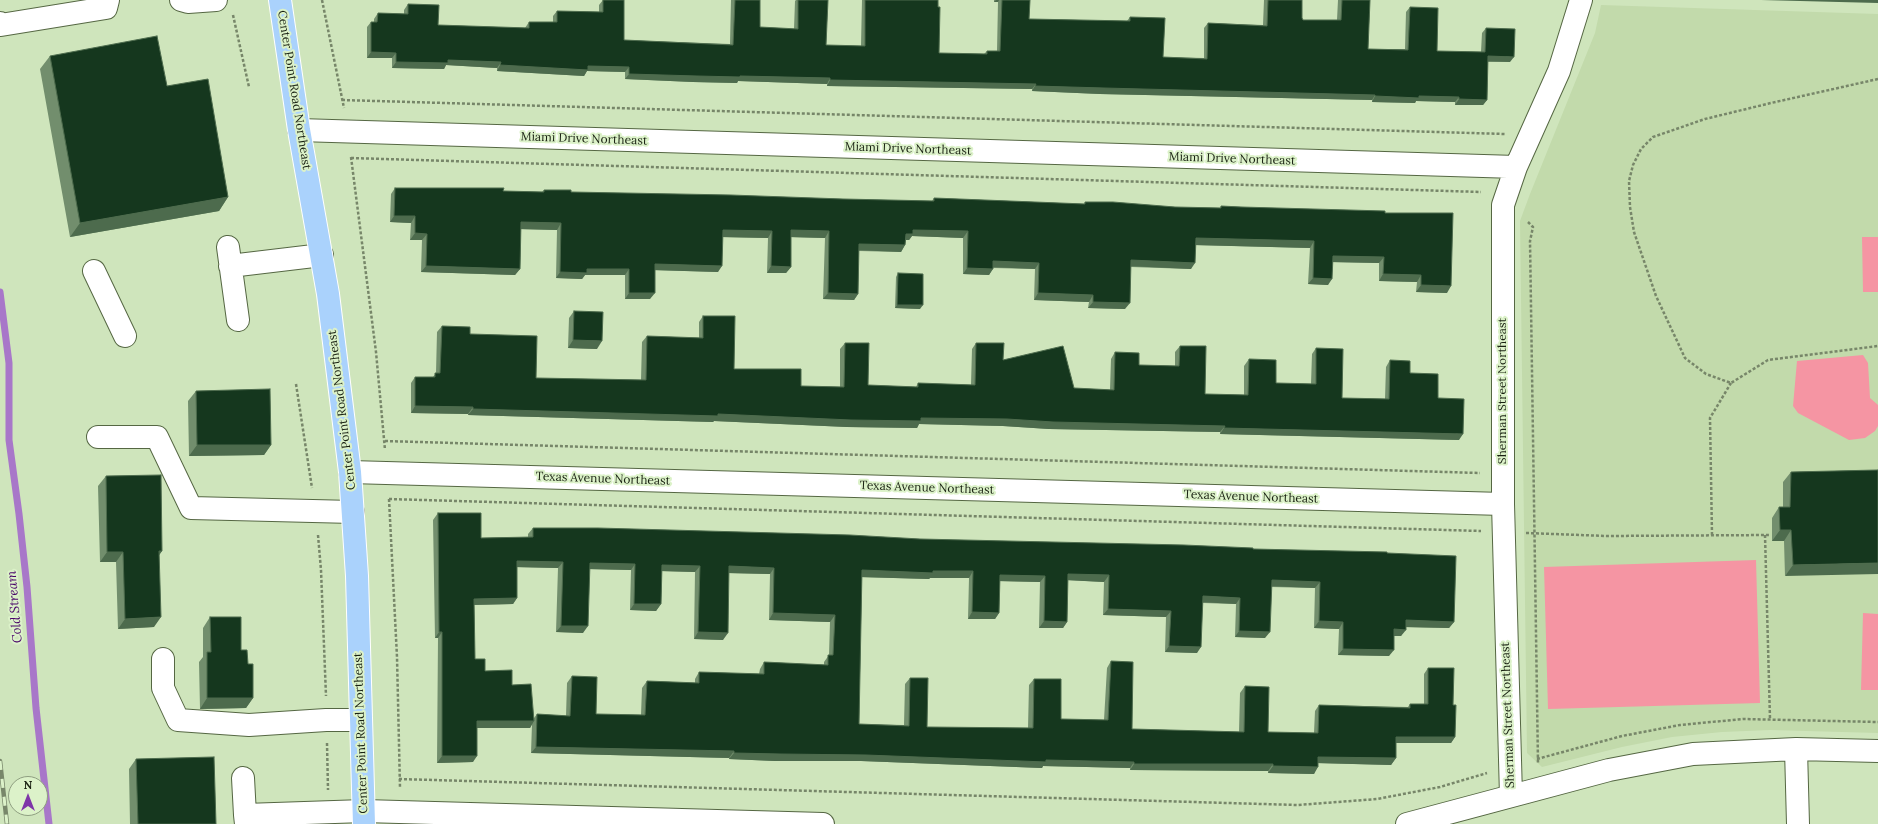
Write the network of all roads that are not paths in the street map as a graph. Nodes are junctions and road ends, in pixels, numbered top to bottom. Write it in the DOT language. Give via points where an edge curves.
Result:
graph roads {
  1 [pos="108,0"];
  2 [pos="181,0"];
  3 [pos="280,0"];
  4 [pos="1581,0"];
  5 [pos="224,4"];
  6 [pos="0,23"];
  7 [pos="299,130"];
  8 [pos="1516,167"];
  9 [pos="322,255"];
  10 [pos="94,271"];
  11 [pos="238,320"];
  12 [pos="126,336"];
  13 [pos="98,437"];
  14 [pos="350,472"];
  15 [pos="1503,504"];
  16 [pos="353,512"];
  17 [pos="163,660"];
  18 [pos="361,720"];
  19 [pos="1796,749"];
  20 [pos="1878,751"];
  21 [pos="243,778"];
  22 [pos="1511,796"];
  23 [pos="364,818"];
  24 [pos="245,820"];
  25 [pos="823,824"];
  26 [pos="1406,824"];
  27 [pos="1798,824"];
  1 -- 6 [label="street" via="106,8 1,25"];
  2 -- 5 [label="street"];
  3 -- 7 [label="main road, Center Point Road Northeast"];
  4 -- 8 [label="street, Sherman Street Northeast" via="1559,71"];
  7 -- 8 [label="street, Miami Drive Northeast"];
  7 -- 9 [label="main road, Center Point Road Northeast"];
  8 -- 15 [label="street, Sherman Street Northeast" via="1504,205"];
  9 -- 11 [label="street" via="229,257"];
  9 -- 14 [label="main road, Center Point Road Northeast"];
  10 -- 12 [label="street"];
  13 -- 16 [label="street" via="157,437 191,508"];
  14 -- 15 [label="street, Texas Avenue Northeast"];
  14 -- 16 [label="main road, Center Point Road Northeast"];
  15 -- 22 [label="street, Sherman Street Northeast"];
  16 -- 18 [label="main road, Center Point Road Northeast"];
  17 -- 18 [label="street" via="163,688 178,720 250,725"];
  18 -- 23 [label="main road, Center Point Road Northeast"];
  19 -- 20 [label="street"];
  19 -- 22 [label="street" via="1693,754 1609,770"];
  19 -- 27 [label="street"];
  21 -- 24 [label="street"];
  22 -- 26 [label="street"];
  23 -- 24 [label="street" via="328,812"];
  23 -- 25 [label="street"];
}
